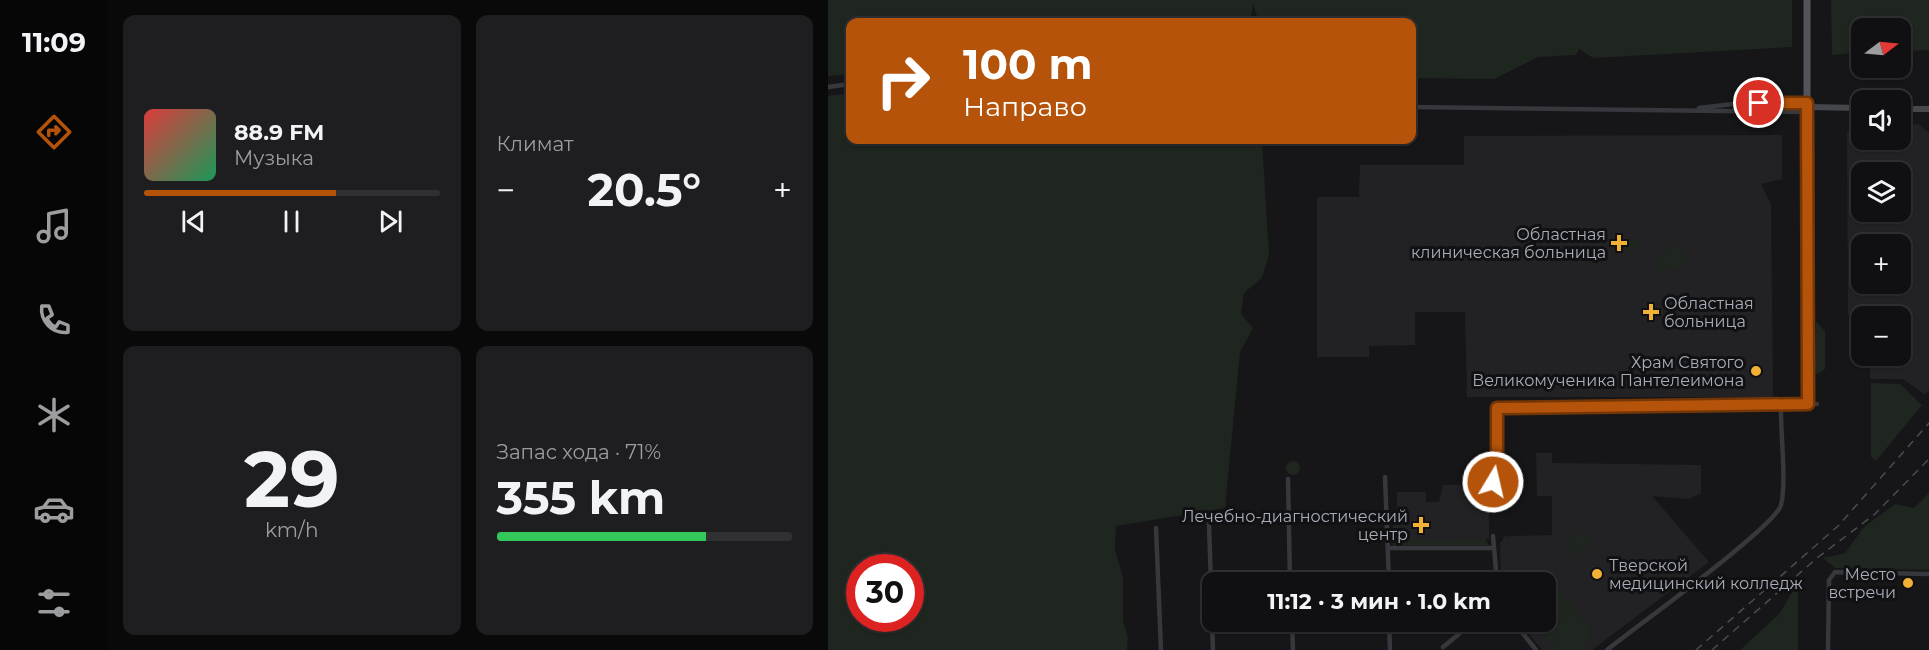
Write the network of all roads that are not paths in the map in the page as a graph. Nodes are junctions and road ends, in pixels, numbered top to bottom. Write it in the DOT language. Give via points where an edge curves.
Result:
graph roads {
  1 [pos="1807,0"];
  2 [pos="846,85"];
  3 [pos="828,87"];
  4 [pos="1418,107"];
  5 [pos="1807,107"];
  6 [pos="1851,108"];
  7 [pos="1690,109"];
  8 [pos="1911,109"];
  9 [pos="1929,109"];
  10 [pos="1781,404"];
  11 [pos="1808,404"];
  12 [pos="1817,404"];
  13 [pos="1385,477"];
  14 [pos="1288,479"];
  15 [pos="1493,482"];
  16 [pos="1209,524"];
  17 [pos="1156,528"];
  18 [pos="1493,536"];
  19 [pos="1389,548"];
  20 [pos="1494,548"];
  21 [pos="1211,572"];
  22 [pos="1290,572"];
  23 [pos="1389,572"];
  24 [pos="1496,572"];
  25 [pos="1929,574"];
  26 [pos="1212,632"];
  27 [pos="1292,632"];
  28 [pos="1389,632"];
  29 [pos="1461,632"];
  30 [pos="1522,632"];
  31 [pos="1443,647"];
  32 [pos="1161,650"];
  33 [pos="1213,650"];
  34 [pos="1293,650"];
  35 [pos="1390,650"];
  36 [pos="1536,650"];
  37 [pos="1607,650"];
  38 [pos="1828,650"];
  1 -- 5 [label="main road"];
  2 -- 3 [label="street"];
  4 -- 7 [label="street"];
  5 -- 6 [label="main road"];
  5 -- 7 [label="street" via="1733,104"];
  5 -- 7 [label="street" via="1733,113"];
  5 -- 11 [label="street"];
  8 -- 9 [label="main road"];
  10 -- 11 [label="street"];
  10 -- 15 [label="street" via="1497,408"];
  10 -- 37 [label="street" via="1782,499 1776,515"];
  11 -- 12 [label="street"];
  13 -- 19 [label="street"];
  14 -- 22 [label="street"];
  16 -- 21 [label="street"];
  17 -- 32 [label="street"];
  18 -- 20 [label="street"];
  19 -- 20 [label="street"];
  19 -- 23 [label="street"];
  20 -- 24 [label="street"];
  25 -- 38 [label="street" via="1835,572 1829,580"];
  26 -- 33 [label="street"];
  27 -- 34 [label="street"];
  28 -- 35 [label="street"];
  29 -- 31 [label="street"];
  30 -- 36 [label="street"];
}
